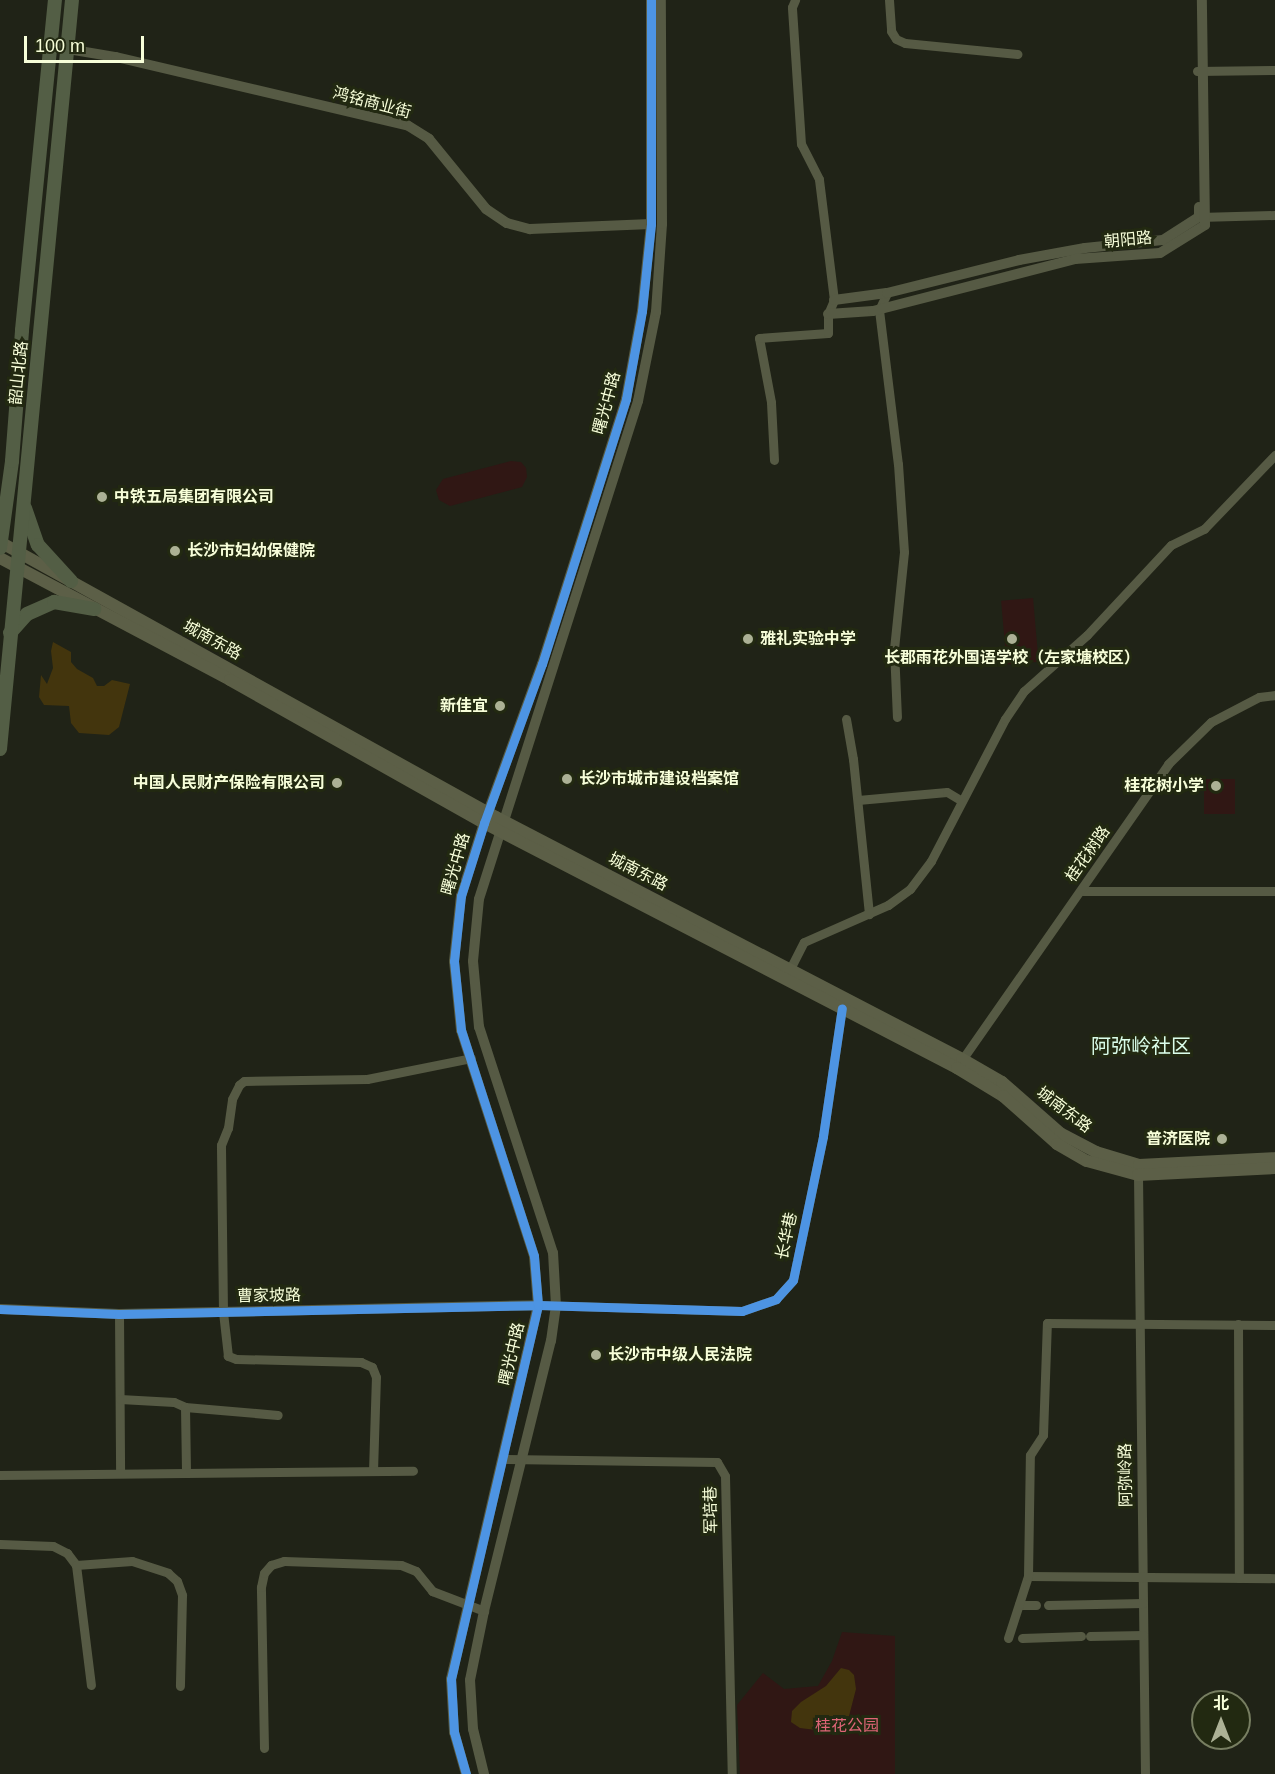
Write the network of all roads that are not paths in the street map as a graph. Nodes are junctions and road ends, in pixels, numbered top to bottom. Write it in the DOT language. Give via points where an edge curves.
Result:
graph roads {
  1 [pos="55,0"];
  2 [pos="72,0"];
  3 [pos="651,0"];
  4 [pos="661,0"];
  5 [pos="795,0"];
  6 [pos="890,0"];
  7 [pos="1196,0"];
  8 [pos="1202,0"];
  9 [pos="50,46"];
  10 [pos="67,48"];
  11 [pos="1017,54"];
  12 [pos="1275,70"];
  13 [pos="1200,71"];
  14 [pos="1275,215"];
  15 [pos="1202,217"];
  16 [pos="651,224"];
  17 [pos="887,293"];
  18 [pos="834,300"];
  19 [pos="879,310"];
  20 [pos="828,314"];
  21 [pos="1275,455"];
  22 [pos="12,460"];
  23 [pos="774,460"];
  24 [pos="0,485"];
  25 [pos="23,502"];
  26 [pos="0,542"];
  27 [pos="0,548"];
  28 [pos="18,551"];
  29 [pos="0,558"];
  30 [pos="16,568"];
  31 [pos="71,581"];
  32 [pos="94,609"];
  33 [pos="10,633"];
  34 [pos="1275,695"];
  35 [pos="897,717"];
  36 [pos="846,719"];
  37 [pos="0,749"];
  38 [pos="858,800"];
  39 [pos="962,801"];
  40 [pos="486,817"];
  41 [pos="502,826"];
  42 [pos="1081,891"];
  43 [pos="1275,891"];
  44 [pos="868,914"];
  45 [pos="790,969"];
  46 [pos="842,1008"];
  47 [pos="471,1058"];
  48 [pos="960,1063"];
  49 [pos="1275,1158"];
  50 [pos="1275,1168"];
  51 [pos="1138,1175"];
  52 [pos="538,1305"];
  53 [pos="556,1306"];
  54 [pos="0,1309"];
  55 [pos="223,1312"];
  56 [pos="119,1314"];
  57 [pos="1139,1323"];
  58 [pos="1239,1324"];
  59 [pos="1275,1325"];
  60 [pos="120,1399"];
  61 [pos="185,1407"];
  62 [pos="278,1415"];
  63 [pos="502,1459"];
  64 [pos="521,1460"];
  65 [pos="373,1471"];
  66 [pos="413,1471"];
  67 [pos="186,1472"];
  68 [pos="120,1473"];
  69 [pos="0,1475"];
  70 [pos="0,1544"];
  71 [pos="76,1565"];
  72 [pos="1028,1576"];
  73 [pos="1142,1577"];
  74 [pos="1239,1578"];
  75 [pos="1275,1578"];
  76 [pos="1143,1603"];
  77 [pos="466,1605"];
  78 [pos="1019,1605"];
  79 [pos="1036,1605"];
  80 [pos="1048,1605"];
  81 [pos="484,1611"];
  82 [pos="1143,1635"];
  83 [pos="1008,1638"];
  84 [pos="1022,1638"];
  85 [pos="91,1685"];
  86 [pos="180,1686"];
  87 [pos="264,1748"];
  88 [pos="466,1774"];
  89 [pos="484,1774"];
  90 [pos="732,1774"];
  91 [pos="1145,1774"];
  1 -- 9 [label="main road, 韶山北路"];
  2 -- 10 [label="main road, 韶山北路"];
  3 -- 16 [label="street, 曙光中路"];
  4 -- 41 [label="street, 曙光中路" via="662,224 656,312 638,401"];
  5 -- 18 [label="street" via="792,7 801,144 819,180"];
  6 -- 11 [label="street" via="891,31 905,43"];
  7 -- 13 [label="street"];
  8 -- 13 [label="street"];
  9 -- 10 [label="street, 鸿铭商业街"];
  9 -- 22 [label="main road, 韶山北路"];
  10 -- 16 [label="street, 鸿铭商业街" via="407,125 429,139 486,209 507,223 530,229"];
  10 -- 25 [label="main road, 韶山北路"];
  12 -- 13 [label="street"];
  13 -- 15 [label="street"];
  14 -- 15 [label="street"];
  15 -- 17 [label="street, 朝阳路" via="1163,240 1074,250"];
  15 -- 19 [label="street, 朝阳路" via="1205,225 1160,253 1075,259"];
  16 -- 40 [label="street, 曙光中路" via="642,311 626,399 542,664"];
  17 -- 18 [label="street, 朝阳路"];
  17 -- 19 [label="street"];
  18 -- 20 [label="street"];
  19 -- 20 [label="street, 朝阳路"];
  19 -- 35 [label="street" via="898,464 904,552 894,649"];
  20 -- 23 [label="street" via="828,333 759,338 771,402"];
  21 -- 39 [label="street" via="1204,529 1171,545 1087,635 1024,691"];
  22 -- 24 [label="main road"];
  22 -- 26 [label="main road, 韶山北路"];
  25 -- 28 [label="main road, 韶山北路"];
  25 -- 31 [label="main road" via="38,545"];
  26 -- 27 [label="main road, 韶山北路"];
  26 -- 28 [label="main road, 城南东路"];
  28 -- 30 [label="main road, 韶山北路"];
  28 -- 31 [label="main road, 城南东路"];
  29 -- 30 [label="main road, 城南东路"];
  30 -- 32 [label="main road, 城南东路"];
  30 -- 33 [label="main road, 韶山北路"];
  31 -- 40 [label="main road, 城南东路"];
  32 -- 33 [label="main road" via="54,603 27,614"];
  32 -- 40 [label="main road, 城南东路"];
  33 -- 37 [label="main road, 韶山北路"];
  34 -- 42 [label="street, 桂花树路" via="1259,697 1211,723 1168,764"];
  36 -- 38 [label="street"];
  38 -- 39 [label="street" via="947,792"];
  38 -- 44 [label="street"];
  39 -- 44 [label="street" via="931,861 910,889"];
  40 -- 41 [label="main road, 城南东路"];
  40 -- 47 [label="street, 曙光中路" via="461,896 454,961 461,1030"];
  41 -- 45 [label="main road, 城南东路"];
  41 -- 46 [label="main road, 城南东路"];
  41 -- 53 [label="street, 曙光中路" via="479,899 473,961 479,1027 553,1253"];
  42 -- 43 [label="street"];
  42 -- 48 [label="street, 桂花树路"];
  44 -- 45 [label="street" via="804,942"];
  45 -- 48 [label="main road, 城南东路"];
  46 -- 48 [label="main road, 城南东路"];
  46 -- 53 [label="street, 长华巷" via="823,1136 793,1280 776,1299 742,1311"];
  47 -- 52 [label="street, 曙光中路" via="534,1256"];
  47 -- 55 [label="street" via="367,1079 255,1079 239,1085 221,1146"];
  48 -- 49 [label="main road, 城南东路" via="1012,1090 1073,1141 1112,1158 1139,1165"];
  48 -- 51 [label="main road, 城南东路" via="1068,1151 1097,1165"];
  50 -- 51 [label="main road, 城南东路"];
  51 -- 57 [label="street, 阿弥岭路"];
  52 -- 53 [label="street, 长华巷"];
  52 -- 55 [label="street, 曹家坡路"];
  52 -- 63 [label="street, 曙光中路"];
  53 -- 64 [label="street, 曙光中路"];
  54 -- 56 [label="street, 曹家坡路"];
  55 -- 56 [label="street, 曹家坡路"];
  55 -- 65 [label="street" via="228,1356 236,1359 361,1362 372,1367 376,1377"];
  56 -- 60 [label="street"];
  57 -- 58 [label="street"];
  57 -- 72 [label="street" via="1047,1323 1043,1435 1030,1455"];
  57 -- 73 [label="street, 阿弥岭路"];
  58 -- 59 [label="street"];
  58 -- 74 [label="street"];
  60 -- 61 [label="street" via="174,1402"];
  60 -- 68 [label="street"];
  61 -- 62 [label="street"];
  61 -- 67 [label="street"];
  63 -- 64 [label="street, 军培巷"];
  63 -- 77 [label="street, 曙光中路"];
  64 -- 81 [label="street, 曙光中路"];
  64 -- 90 [label="street, 军培巷" via="717,1462 725,1476"];
  65 -- 66 [label="street"];
  65 -- 67 [label="street"];
  67 -- 68 [label="street"];
  68 -- 69 [label="street"];
  70 -- 71 [label="street" via="53,1546 67,1552"];
  71 -- 85 [label="street"];
  71 -- 86 [label="street" via="132,1561 168,1573 177,1581 182,1595"];
  72 -- 73 [label="street"];
  72 -- 78 [label="street"];
  73 -- 74 [label="street"];
  73 -- 76 [label="street, 阿弥岭路"];
  74 -- 75 [label="street"];
  76 -- 80 [label="street"];
  76 -- 82 [label="street, 阿弥岭路"];
  77 -- 81 [label="street"];
  77 -- 87 [label="street" via="432,1591 416,1571 400,1565 284,1561 272,1565 264,1573 261,1587"];
  77 -- 88 [label="street, 曙光中路" via="451,1679 454,1732"];
  78 -- 79 [label="street"];
  78 -- 83 [label="street"];
  81 -- 89 [label="street, 曙光中路" via="470,1680 473,1729"];
  82 -- 84 [label="street"];
  82 -- 91 [label="street, 阿弥岭路"];
}
